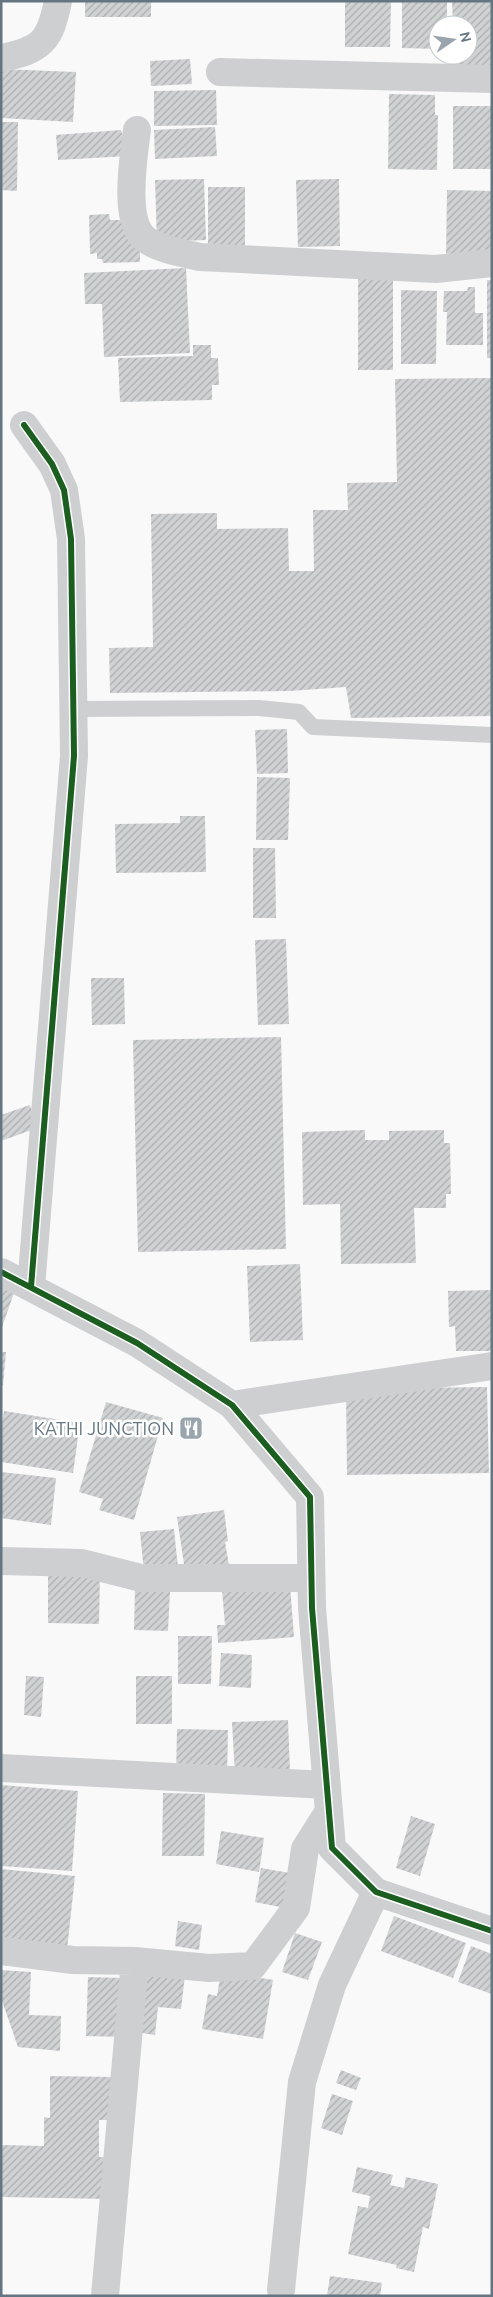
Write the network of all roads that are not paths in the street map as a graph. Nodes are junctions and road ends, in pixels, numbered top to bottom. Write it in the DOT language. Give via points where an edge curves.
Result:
graph roads {
  1 [pos="58,1"];
  2 [pos="1,58"];
  3 [pos="220,72"];
  4 [pos="492,79"];
  5 [pos="137,130"];
  6 [pos="492,263"];
  7 [pos="24,424"];
  8 [pos="73,709"];
  9 [pos="492,736"];
  10 [pos="1,1272"];
  11 [pos="31,1287"];
  12 [pos="492,1366"];
  13 [pos="232,1405"];
  14 [pos="1,1561"];
  15 [pos="311,1578"];
  16 [pos="1,1768"];
  17 [pos="328,1798"];
  18 [pos="376,1892"];
  19 [pos="492,1931"];
  20 [pos="1,1951"];
  21 [pos="134,1961"];
  22 [pos="281,2290"];
  23 [pos="105,2296"];
  1 -- 2 [label="street" via="53,25 45,41 29,50"];
  3 -- 4 [label="street"];
  5 -- 6 [label="street" via="130,190 134,222 146,240 171,250 200,257 426,268"];
  7 -- 8 [label="street" via="52,464 64,490 71,540"];
  8 -- 9 [label="lane" via="259,708 299,712 313,727"];
  8 -- 11 [label="street" via="74,756"];
  10 -- 11 [label="street"];
  11 -- 13 [label="street" via="137,1343"];
  12 -- 13 [label="street"];
  13 -- 15 [label="street" via="310,1497"];
  14 -- 15 [label="street" via="82,1563 141,1578"];
  15 -- 17 [label="street"];
  16 -- 17 [label="street"];
  17 -- 18 [label="street" via="332,1848"];
  17 -- 21 [label="street" via="305,1849 296,1908 253,1966 209,1968"];
  18 -- 19 [label="street"];
  18 -- 22 [label="street" via="332,1985 302,2082"];
  20 -- 21 [label="street" via="73,1960"];
  21 -- 23 [label="street"];
}
